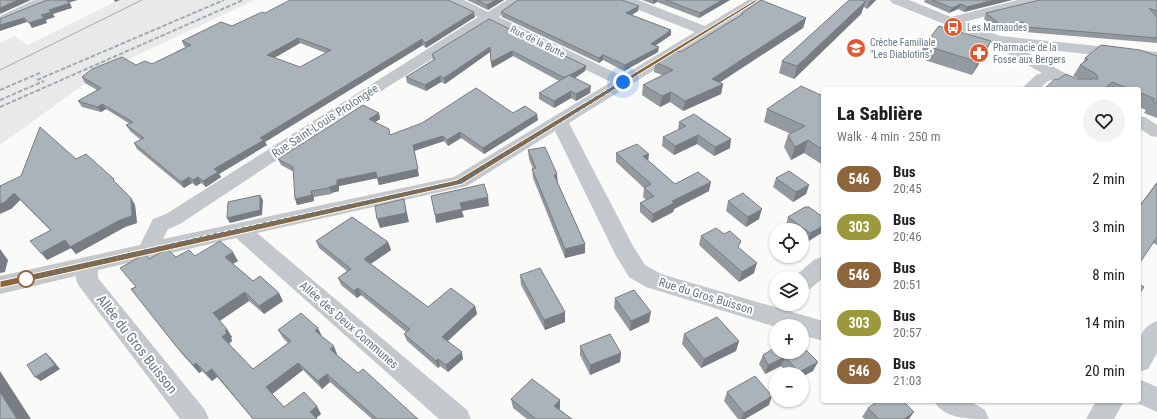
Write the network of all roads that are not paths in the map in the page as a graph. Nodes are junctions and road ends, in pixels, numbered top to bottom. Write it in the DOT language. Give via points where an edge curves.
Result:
graph roads {
  1 [pos="45,0"];
  2 [pos="453,0"];
  3 [pos="516,0"];
  4 [pos="626,0"];
  5 [pos="757,0"];
  6 [pos="897,0"];
  7 [pos="1034,0"];
  8 [pos="489,16"];
  9 [pos="0,21"];
  10 [pos="951,21"];
  11 [pos="705,31"];
  12 [pos="998,40"];
  13 [pos="1157,57"];
  14 [pos="1055,74"];
  15 [pos="623,82"];
  16 [pos="1031,87"];
  17 [pos="1078,87"];
  18 [pos="559,121"];
  19 [pos="1141,122"];
  20 [pos="1157,132"];
  21 [pos="240,230"];
  22 [pos="147,252"];
  23 [pos="87,265"];
  24 [pos="821,267"];
  25 [pos="809,277"];
  26 [pos="0,285"];
  27 [pos="769,309"];
  28 [pos="775,311"];
  29 [pos="821,330"];
  30 [pos="1157,331"];
  31 [pos="1141,358"];
  32 [pos="1141,392"];
  33 [pos="1157,400"];
  34 [pos="950,403"];
  35 [pos="1110,403"];
  36 [pos="196,419"];
  37 [pos="458,419"];
  38 [pos="976,419"];
  39 [pos="1099,419"];
  1 -- 9 [label="street" via="16,8"];
  2 -- 8 [label="street, Rue de la Butte"];
  3 -- 8 [label="street, Rue Saint-Louis Prolongée"];
  4 -- 11 [label="street"];
  5 -- 11 [label="street"];
  6 -- 10 [label="street"];
  7 -- 10 [label="street"];
  8 -- 15 [label="street, Rue de la Butte"];
  8 -- 22 [label="street, Rue Saint-Louis Prolongée" via="173,219 160,224"];
  10 -- 12 [label="street"];
  11 -- 15 [label="street"];
  12 -- 13 [label="street"];
  12 -- 14 [label="street"];
  14 -- 16 [label="street" via="1042,78"];
  14 -- 17 [label="street"];
  15 -- 18 [label="street"];
  18 -- 21 [label="street" via="460,182"];
  18 -- 27 [label="street, Rue du Gros Buisson" via="637,271 654,281"];
  19 -- 20 [label="street"];
  21 -- 22 [label="street"];
  21 -- 37 [label="street, Allée des Deux Communes"];
  22 -- 23 [label="street"];
  23 -- 26 [label="street"];
  23 -- 36 [label="street, Allée du Gros Buisson" via="87,280"];
  24 -- 25 [label="street"];
  28 -- 29 [label="street, Rue du Gros Buisson"];
  30 -- 31 [label="street"];
  32 -- 33 [label="street"];
  34 -- 38 [label="street"];
  35 -- 39 [label="street"];
}
